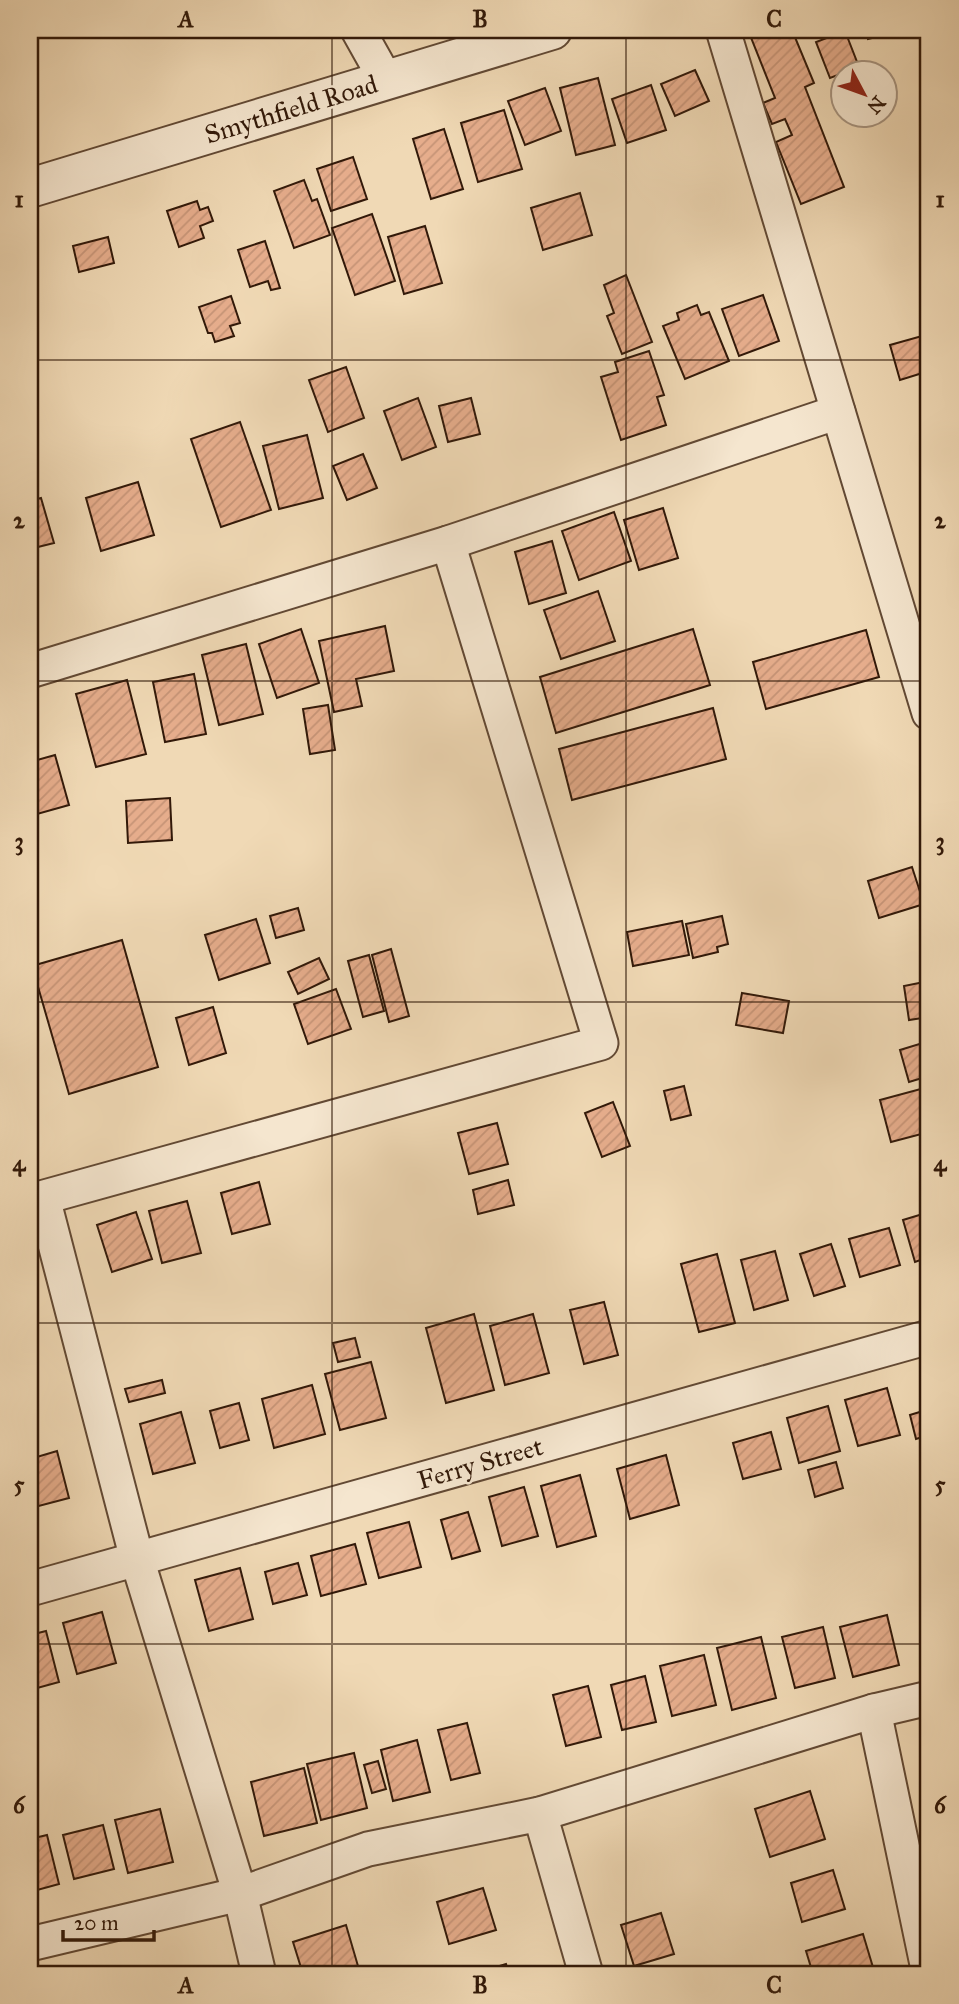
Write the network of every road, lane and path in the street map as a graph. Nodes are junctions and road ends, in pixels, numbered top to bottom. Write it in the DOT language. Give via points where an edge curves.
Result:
graph roads {
  1 [pos="358,30"];
  2 [pos="552,30"];
  3 [pos="723,30"];
  4 [pos="386,80"];
  5 [pos="30,188"];
  6 [pos="838,412"];
  7 [pos="448,543"];
  8 [pos="30,671"];
  9 [pos="929,713"];
  10 [pos="36,1200"];
  11 [pos="929,1337"];
  12 [pos="137,1559"];
  13 [pos="30,1588"];
  14 [pos="929,1698"];
  15 [pos="874,1711"];
  16 [pos="540,1814"];
  17 [pos="240,1894"];
  18 [pos="30,1944"];
  19 [pos="259,1974"];
  20 [pos="586,1974"];
  21 [pos="929,1974"];
  1 -- 4 [label="street"];
  2 -- 4 [label="street, Smythfield Road"];
  3 -- 6 [label="street"];
  4 -- 5 [label="street, Smythfield Road"];
  6 -- 7 [label="street"];
  6 -- 9 [label="street"];
  7 -- 8 [label="street"];
  7 -- 10 [label="street" via="601,1043"];
  10 -- 12 [label="street"];
  11 -- 12 [label="street, Ferry Street"];
  12 -- 13 [label="street, Ferry Street"];
  12 -- 17 [label="street"];
  14 -- 15 [label="street"];
  15 -- 16 [label="street"];
  15 -- 21 [label="street"];
  16 -- 17 [label="street" via="368,1849"];
  16 -- 20 [label="street"];
  17 -- 18 [label="street"];
  17 -- 19 [label="street"];
}
